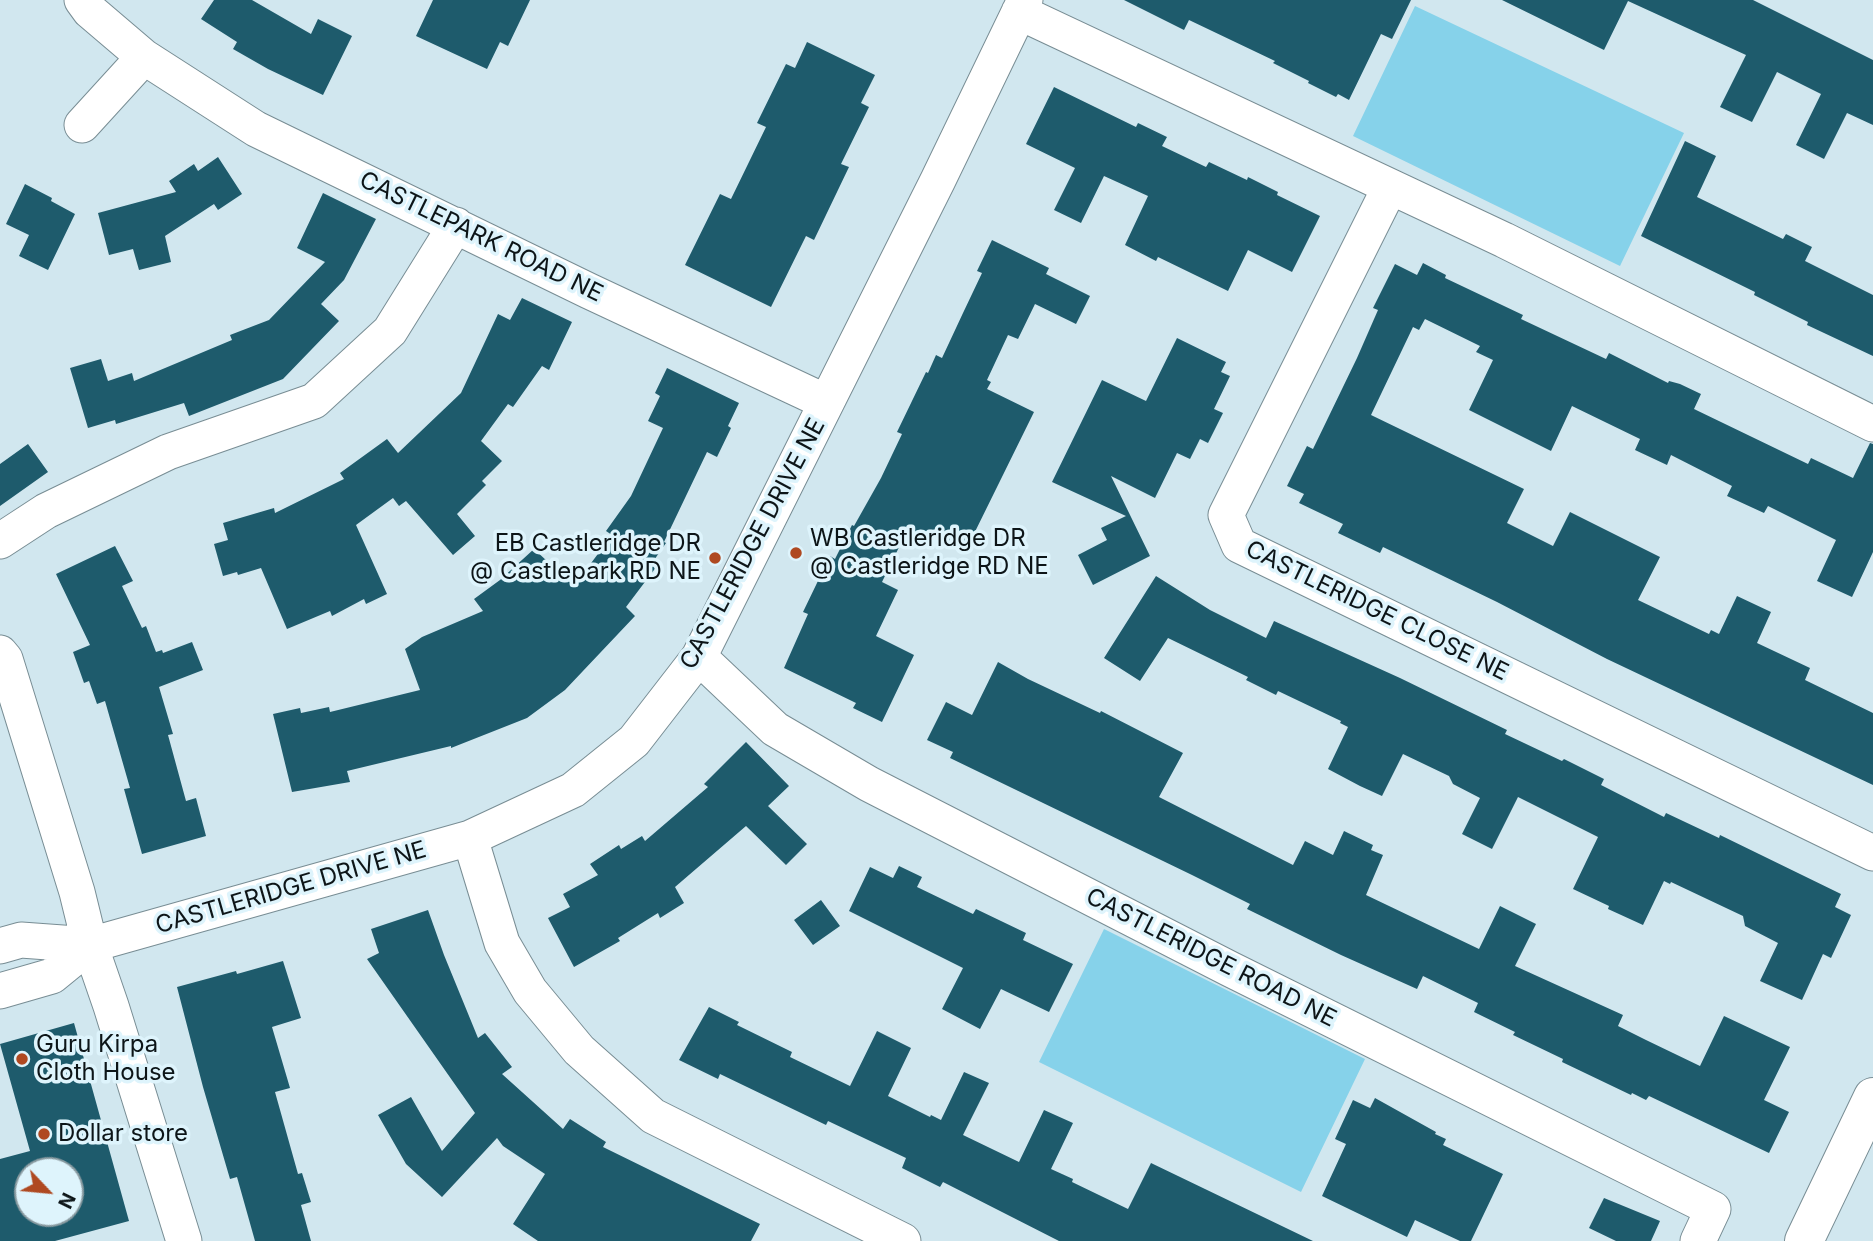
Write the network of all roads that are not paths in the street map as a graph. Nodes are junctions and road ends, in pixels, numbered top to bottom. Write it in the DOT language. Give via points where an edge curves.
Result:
graph roads {
  1 [pos="82,0"];
  2 [pos="1023,6"];
  3 [pos="144,57"];
  4 [pos="82,125"];
  5 [pos="1390,187"];
  6 [pos="456,225"];
  7 [pos="826,402"];
  8 [pos="1873,424"];
  9 [pos="0,541"];
  10 [pos="0,653"];
  11 [pos="699,657"];
  12 [pos="470,838"];
  13 [pos="1873,853"];
  14 [pos="90,945"];
  15 [pos="0,946"];
  16 [pos="0,991"];
  17 [pos="1873,1097"];
  18 [pos="860,1232"];
  19 [pos="184,1241"];
  20 [pos="902,1241"];
  21 [pos="1698,1241"];
  22 [pos="1804,1241"];
  1 -- 3 [label="street, CASTLEPARK ROAD NE"];
  2 -- 5 [label="street"];
  2 -- 7 [label="street, CASTLERIDGE DRIVE NE"];
  3 -- 4 [label="street"];
  3 -- 6 [label="street, CASTLEPARK ROAD NE" via="256,129"];
  5 -- 8 [label="street"];
  5 -- 13 [label="street, CASTLERIDGE CLOSE NE" via="1226,515 1239,545"];
  6 -- 7 [label="street, CASTLEPARK ROAD NE"];
  6 -- 9 [label="street" via="390,331 314,401 167,452 46,510"];
  7 -- 11 [label="street, CASTLERIDGE DRIVE NE"];
  10 -- 14 [label="street"];
  11 -- 12 [label="street, CASTLERIDGE DRIVE NE" via="634,741 573,790"];
  11 -- 21 [label="street, CASTLERIDGE ROAD NE" via="775,729 869,784 1713,1209"];
  12 -- 14 [label="street, CASTLERIDGE DRIVE NE"];
  12 -- 18 [label="street" via="502,943 530,991 579,1050 653,1116"];
  14 -- 15 [label="street, CASTLERIDGE DRIVE NE" via="21,940"];
  14 -- 16 [label="street, CASTLERIDGE DRIVE NE" via="52,976"];
  14 -- 19 [label="street"];
  17 -- 22 [label="main road"];
  18 -- 20 [label="street"];
}
